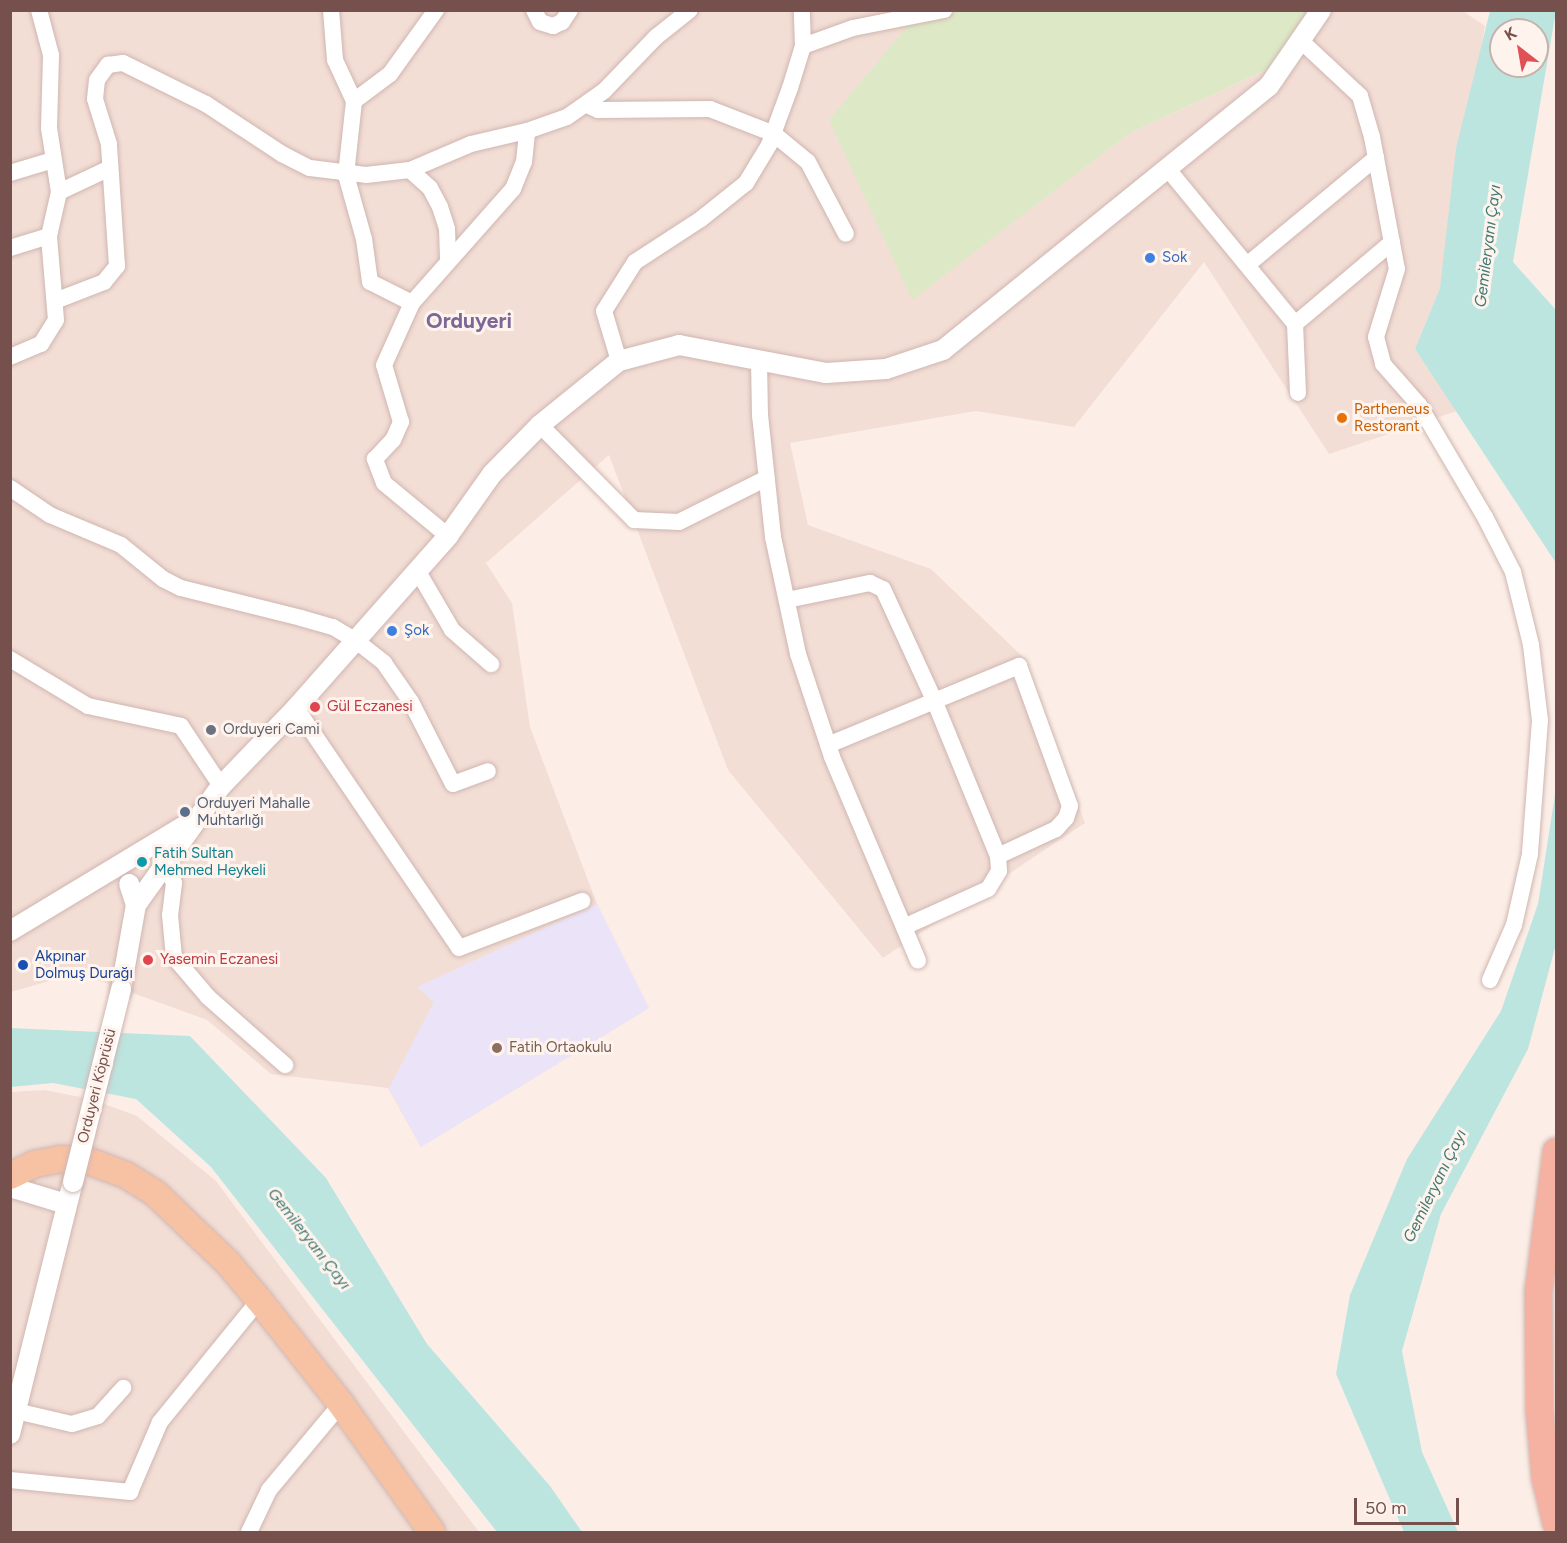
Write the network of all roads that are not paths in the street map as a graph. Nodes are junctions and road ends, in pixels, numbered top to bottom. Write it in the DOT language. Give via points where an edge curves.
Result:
graph roads {
  1 [pos="39,10"];
  2 [pos="331,10"];
  3 [pos="436,10"];
  4 [pos="534,10"];
  5 [pos="570,10"];
  6 [pos="690,10"];
  7 [pos="802,10"];
  8 [pos="944,10"];
  9 [pos="1322,10"];
  10 [pos="1300,40"];
  11 [pos="803,46"];
  12 [pos="354,101"];
  13 [pos="587,105"];
  14 [pos="527,131"];
  15 [pos="774,134"];
  16 [pos="1376,158"];
  17 [pos="53,160"];
  18 [pos="1167,168"];
  19 [pos="108,169"];
  20 [pos="410,170"];
  21 [pos="10,173"];
  22 [pos="346,176"];
  23 [pos="58,192"];
  24 [pos="846,234"];
  25 [pos="49,236"];
  26 [pos="1392,242"];
  27 [pos="10,248"];
  28 [pos="448,259"];
  29 [pos="1247,266"];
  30 [pos="55,301"];
  31 [pos="412,303"];
  32 [pos="1295,324"];
  33 [pos="10,357"];
  34 [pos="759,360"];
  35 [pos="619,361"];
  36 [pos="1299,393"];
  37 [pos="540,425"];
  38 [pos="767,477"];
  39 [pos="10,488"];
  40 [pos="448,536"];
  41 [pos="417,570"];
  42 [pos="787,600"];
  43 [pos="356,640"];
  44 [pos="10,659"];
  45 [pos="491,663"];
  46 [pos="934,700"];
  47 [pos="296,708"];
  48 [pos="828,745"];
  49 [pos="488,771"];
  50 [pos="220,786"];
  51 [pos="196,818"];
  52 [pos="998,856"];
  53 [pos="161,872"];
  54 [pos="129,884"];
  55 [pos="89,886"];
  56 [pos="582,901"];
  57 [pos="136,905"];
  58 [pos="904,927"];
  59 [pos="10,931"];
  60 [pos="918,961"];
  61 [pos="1490,980"];
  62 [pos="285,1065"];
  63 [pos="1557,1151"];
  64 [pos="10,1176"];
  65 [pos="10,1187"];
  66 [pos="66,1204"];
  67 [pos="259,1300"];
  68 [pos="1557,1331"];
  69 [pos="1557,1360"];
  70 [pos="123,1388"];
  71 [pos="341,1404"];
  72 [pos="16,1411"];
  73 [pos="10,1434"];
  74 [pos="10,1480"];
  75 [pos="1557,1523"];
  76 [pos="428,1531"];
  77 [pos="249,1533"];
  1 -- 17 [label="street" via="51,55"];
  2 -- 12 [label="street" via="335,60"];
  3 -- 12 [label="street" via="390,74"];
  4 -- 5 [label="street" via="540,21 553,26 562,22"];
  6 -- 13 [label="street" via="656,37"];
  7 -- 11 [label="street"];
  8 -- 11 [label="street" via="861,26"];
  9 -- 10 [label="street"];
  10 -- 16 [label="street" via="1360,96"];
  10 -- 18 [label="street" via="1269,86"];
  11 -- 15 [label="street"];
  12 -- 22 [label="street"];
  13 -- 14 [label="street" via="567,117"];
  13 -- 15 [label="street" via="598,110 710,109"];
  14 -- 20 [label="street" via="471,144"];
  14 -- 28 [label="street" via="524,162 513,189"];
  15 -- 24 [label="street" via="808,162"];
  15 -- 35 [label="street" via="746,183 701,219 635,262 604,311"];
  16 -- 26 [label="street"];
  16 -- 29 [label="street"];
  17 -- 21 [label="street"];
  17 -- 23 [label="street"];
  18 -- 29 [label="street"];
  18 -- 34 [label="street" via="943,350 886,369 826,373"];
  19 -- 22 [label="street" via="109,144 95,89 101,71 108,65 123,63 227,114 294,161"];
  19 -- 23 [label="street"];
  19 -- 30 [label="street" via="117,254 114,272 104,282"];
  20 -- 22 [label="street"];
  20 -- 28 [label="street" via="435,197 447,229"];
  22 -- 31 [label="street" via="364,239 370,282"];
  23 -- 25 [label="street"];
  25 -- 27 [label="street"];
  25 -- 30 [label="street"];
  26 -- 32 [label="street"];
  26 -- 61 [label="street" via="1397,269 1376,337 1383,364 1419,405 1485,517 1513,572 1531,645 1540,720 1530,854 1514,925"];
  28 -- 31 [label="street"];
  29 -- 32 [label="street"];
  30 -- 33 [label="street" via="56,320 49,335 31,350"];
  31 -- 40 [label="street" via="384,365 399,412 399,431 375,459 384,483"];
  32 -- 36 [label="street"];
  34 -- 35 [label="street" via="679,345"];
  34 -- 38 [label="street"];
  35 -- 37 [label="street"];
  37 -- 38 [label="street" via="634,520 679,522"];
  37 -- 40 [label="street" via="492,474"];
  38 -- 42 [label="street" via="773,537"];
  39 -- 43 [label="street" via="50,515 122,545 157,574 182,588 333,627"];
  40 -- 41 [label="street"];
  41 -- 43 [label="street"];
  41 -- 45 [label="street" via="452,630"];
  42 -- 46 [label="street" via="877,585"];
  42 -- 48 [label="street" via="798,654"];
  43 -- 47 [label="street"];
  43 -- 49 [label="street" via="384,663 411,702 453,784"];
  44 -- 50 [label="street" via="88,706 181,726"];
  46 -- 48 [label="street"];
  46 -- 52 [label="street"];
  46 -- 52 [label="street" via="1018,666 1070,806 1056,829"];
  47 -- 50 [label="street"];
  47 -- 56 [label="street" via="459,948"];
  48 -- 58 [label="street"];
  50 -- 51 [label="street"];
  51 -- 53 [label="street"];
  51 -- 55 [label="street"];
  52 -- 58 [label="street" via="996,878 988,890"];
  53 -- 54 [label="street" via="136,886"];
  53 -- 57 [label="street"];
  53 -- 62 [label="street" via="174,883 170,915 174,957 208,997"];
  54 -- 55 [label="street" via="107,879"];
  54 -- 57 [label="street"];
  55 -- 59 [label="street"];
  57 -- 66 [label="street, Orduyeri Köprüsü, bridge" via="122,989"];
  58 -- 60 [label="street"];
  63 -- 75 [label="highway" via="1538,1292 1539,1410 1545,1478"];
  64 -- 67 [label="main road" via="60,1159 86,1160 126,1175 155,1193 188,1222"];
  65 -- 66 [label="street"];
  66 -- 72 [label="street, Orduyeri Köprüsü"];
  67 -- 71 [label="main road"];
  67 -- 74 [label="street" via="160,1422 130,1492"];
  68 -- 69 [label="highway"];
  70 -- 72 [label="street" via="98,1416 72,1424"];
  71 -- 76 [label="main road"];
  71 -- 77 [label="street" via="269,1490"];
  72 -- 73 [label="street, Orduyeri Köprüsü"];
}
